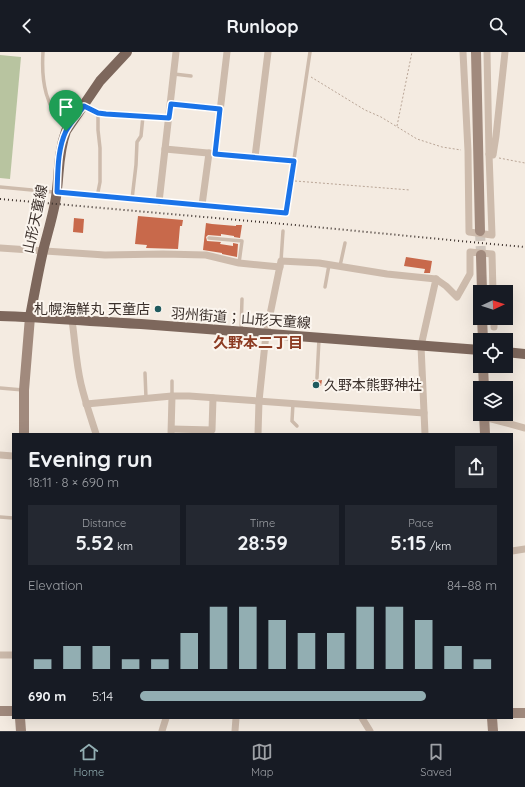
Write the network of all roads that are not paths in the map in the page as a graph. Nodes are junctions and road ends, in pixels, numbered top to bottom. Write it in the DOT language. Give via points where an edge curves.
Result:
graph roads {
  1 [pos="43,52"];
  2 [pos="127,52"];
  3 [pos="176,52"];
  4 [pos="227,52"];
  5 [pos="268,52"];
  6 [pos="310,52"];
  7 [pos="463,52"];
  8 [pos="488,52"];
  9 [pos="505,52"];
  10 [pos="476,57"];
  11 [pos="488,61"];
  12 [pos="463,63"];
  13 [pos="174,74"];
  14 [pos="190,76"];
  15 [pos="171,104"];
  16 [pos="84,106"];
  17 [pos="220,109"];
  18 [pos="98,113"];
  19 [pos="143,116"];
  20 [pos="169,118"];
  21 [pos="66,131"];
  22 [pos="165,149"];
  23 [pos="212,154"];
  24 [pos="491,155"];
  25 [pos="255,157"];
  26 [pos="294,161"];
  27 [pos="0,187"];
  28 [pos="57,192"];
  29 [pos="97,196"];
  30 [pos="132,200"];
  31 [pos="159,202"];
  32 [pos="202,205"];
  33 [pos="283,231"];
  34 [pos="480,231"];
  35 [pos="209,238"];
  36 [pos="345,243"];
  37 [pos="0,248"];
  38 [pos="43,251"];
  39 [pos="481,254"];
  40 [pos="239,263"];
  41 [pos="281,264"];
  42 [pos="329,265"];
  43 [pos="340,267"];
  44 [pos="436,279"];
  45 [pos="482,285"];
  46 [pos="493,285"];
  47 [pos="325,287"];
  48 [pos="242,299"];
  49 [pos="0,316"];
  50 [pos="30,317"];
  51 [pos="72,320"];
  52 [pos="241,332"];
  53 [pos="266,334"];
  54 [pos="320,338"];
  55 [pos="421,346"];
  56 [pos="473,350"];
  57 [pos="513,353"];
  58 [pos="525,354"];
  59 [pos="145,373"];
  60 [pos="317,378"];
  61 [pos="172,381"];
  62 [pos="0,388"];
  63 [pos="24,390"];
  64 [pos="172,396"];
  65 [pos="146,398"];
  66 [pos="212,398"];
  67 [pos="259,401"];
  68 [pos="293,403"];
  69 [pos="86,404"];
  70 [pos="424,413"];
  71 [pos="484,421"];
  72 [pos="501,421"];
  73 [pos="297,426"];
  74 [pos="525,428"];
  75 [pos="172,431"];
  76 [pos="24,433"];
  77 [pos="96,433"];
  78 [pos="258,433"];
  79 [pos="425,433"];
  80 [pos="485,433"];
  81 [pos="0,455"];
  82 [pos="12,456"];
  83 [pos="0,517"];
  84 [pos="12,518"];
  85 [pos="525,549"];
  86 [pos="513,551"];
  87 [pos="0,655"];
  88 [pos="12,655"];
  89 [pos="0,710"];
  90 [pos="12,711"];
  91 [pos="513,713"];
  92 [pos="525,713"];
  93 [pos="20,719"];
  94 [pos="166,719"];
  95 [pos="236,719"];
  96 [pos="363,719"];
  97 [pos="492,719"];
  98 [pos="21,731"];
  99 [pos="162,731"];
  100 [pos="235,731"];
  101 [pos="370,731"];
  102 [pos="493,731"];
  1 -- 21 [label="lane" via="43,76 47,97 58,121"];
  2 -- 16 [label="main road, 山形天童線" via="100,80"];
  3 -- 13 [label="street"];
  4 -- 17 [label="street"];
  5 -- 25 [label="street"];
  6 -- 26 [label="lane"];
  7 -- 12 [label="street"];
  8 -- 11 [label="street"];
  9 -- 24 [label="street" via="496,136"];
  10 -- 11 [label="street"];
  10 -- 12 [label="street"];
  10 -- 34 [label="street"];
  11 -- 24 [label="street"];
  12 -- 24 [label="street" via="469,232 492,234"];
  13 -- 14 [label="lane"];
  13 -- 15 [label="street"];
  15 -- 17 [label="street"];
  15 -- 20 [label="street"];
  16 -- 18 [label="lane"];
  16 -- 21 [label="main road, 山形天童線"];
  17 -- 23 [label="street"];
  18 -- 19 [label="lane"];
  18 -- 29 [label="lane" via="100,182"];
  19 -- 20 [label="lane"];
  19 -- 30 [label="lane" via="141,136 137,142"];
  20 -- 22 [label="street"];
  21 -- 28 [label="main road, 山形天童線" via="60,150"];
  22 -- 23 [label="street"];
  22 -- 31 [label="street"];
  23 -- 25 [label="street"];
  23 -- 32 [label="street"];
  25 -- 26 [label="street"];
  26 -- 32 [label="lane" via="286,213"];
  27 -- 28 [label="lane"];
  28 -- 29 [label="lane"];
  28 -- 38 [label="main road, 山形天童線"];
  29 -- 30 [label="lane"];
  30 -- 31 [label="lane"];
  31 -- 32 [label="lane"];
  33 -- 41 [label="lane"];
  35 -- 40 [label="lane" via="242,241"];
  36 -- 43 [label="lane"];
  37 -- 38 [label="street"];
  38 -- 40 [label="street" via="105,255 206,255"];
  38 -- 50 [label="main road, 山形天童線"];
  39 -- 45 [label="street"];
  40 -- 41 [label="street"];
  41 -- 42 [label="street"];
  41 -- 53 [label="street"];
  42 -- 43 [label="street"];
  42 -- 47 [label="lane"];
  43 -- 44 [label="street"];
  44 -- 46 [label="street" via="457,297 470,274 470,252 492,254"];
  44 -- 55 [label="street"];
  48 -- 52 [label="lane"];
  49 -- 50 [label="main road, 羽州街道；山形天童線"];
  50 -- 51 [label="main road, 羽州街道；山形天童線"];
  50 -- 63 [label="street"];
  51 -- 52 [label="main road, 羽州街道；山形天童線"];
  51 -- 69 [label="street" via="78,369"];
  52 -- 53 [label="main road, 羽州街道；山形天童線"];
  53 -- 54 [label="main road, 羽州街道；山形天童線"];
  53 -- 67 [label="street"];
  54 -- 55 [label="main road, 羽州街道；山形天童線"];
  54 -- 60 [label="lane"];
  55 -- 56 [label="main road, 羽州街道；山形天童線"];
  55 -- 70 [label="street"];
  57 -- 58 [label="main road"];
  59 -- 65 [label="lane"];
  61 -- 64 [label="lane"];
  62 -- 63 [label="lane"];
  63 -- 76 [label="street"];
  64 -- 65 [label="street"];
  64 -- 66 [label="street"];
  64 -- 75 [label="street"];
  65 -- 69 [label="street"];
  66 -- 67 [label="street"];
  66 -- 75 [label="street" via="212,430"];
  67 -- 68 [label="street"];
  67 -- 78 [label="street"];
  68 -- 70 [label="street"];
  68 -- 73 [label="lane" via="292,421"];
  69 -- 77 [label="street"];
  70 -- 79 [label="street"];
  71 -- 80 [label="street"];
  72 -- 74 [label="street"];
  81 -- 82 [label="street"];
  83 -- 84 [label="lane"];
  85 -- 86 [label="street"];
  87 -- 88 [label="street"];
  89 -- 90 [label="street"];
  91 -- 92 [label="street"];
  93 -- 98 [label="street"];
  94 -- 99 [label="street"];
  95 -- 100 [label="street"];
  96 -- 101 [label="street"];
  97 -- 102 [label="street"];
}
